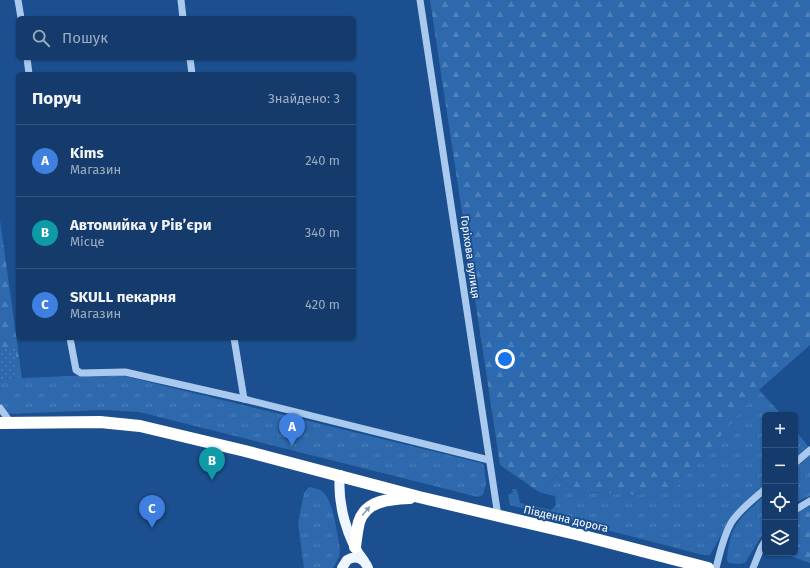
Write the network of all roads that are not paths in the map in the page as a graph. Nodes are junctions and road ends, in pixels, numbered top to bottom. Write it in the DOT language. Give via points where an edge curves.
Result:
graph roads {
  1 [pos="18,0"];
  2 [pos="180,0"];
  3 [pos="420,0"];
  4 [pos="21,16"];
  5 [pos="183,16"];
  6 [pos="27,60"];
  7 [pos="190,60"];
  8 [pos="29,72"];
  9 [pos="192,72"];
  10 [pos="70,340"];
  11 [pos="234,340"];
  12 [pos="244,399"];
  13 [pos="0,408"];
  14 [pos="6,423"];
  15 [pos="810,450"];
  16 [pos="489,460"];
  17 [pos="798,460"];
  18 [pos="340,475"];
  19 [pos="762,493"];
  20 [pos="419,497"];
  21 [pos="810,501"];
  22 [pos="798,508"];
  23 [pos="498,516"];
  24 [pos="348,530"];
  25 [pos="762,546"];
  26 [pos="355,547"];
  27 [pos="343,565"];
  28 [pos="366,565"];
  29 [pos="708,568"];
  30 [pos="716,568"];
  31 [pos="753,568"];
  1 -- 4 [label="street"];
  2 -- 5 [label="street"];
  3 -- 16 [label="street, Горіхова вулиця"];
  6 -- 8 [label="street"];
  7 -- 9 [label="street"];
  10 -- 12 [label="street" via="76,370 81,373 125,372"];
  11 -- 12 [label="street"];
  12 -- 16 [label="street"];
  13 -- 14 [label="street"];
  14 -- 18 [label="highway, Південна дорога" via="100,422 140,426"];
  15 -- 17 [label="street"];
  16 -- 23 [label="street, Горіхова вулиця"];
  18 -- 20 [label="highway, Південна дорога"];
  18 -- 24 [label="main road" via="339,490"];
  19 -- 30 [label="street" via="732,522 723,541"];
  20 -- 23 [label="highway, Південна дорога"];
  26 -- 20 [label="highway, one-way" via="359,522 368,508 383,500"];
  21 -- 22 [label="street"];
  23 -- 29 [label="highway, Південна дорога"];
  24 -- 26 [label="main road"];
  24 -- 27 [label="main road" via="348,546"];
  25 -- 31 [label="street"];
  26 -- 28 [label="main road"];
  27 -- 28 [label="main road" via="350,558 356,558"];
}
